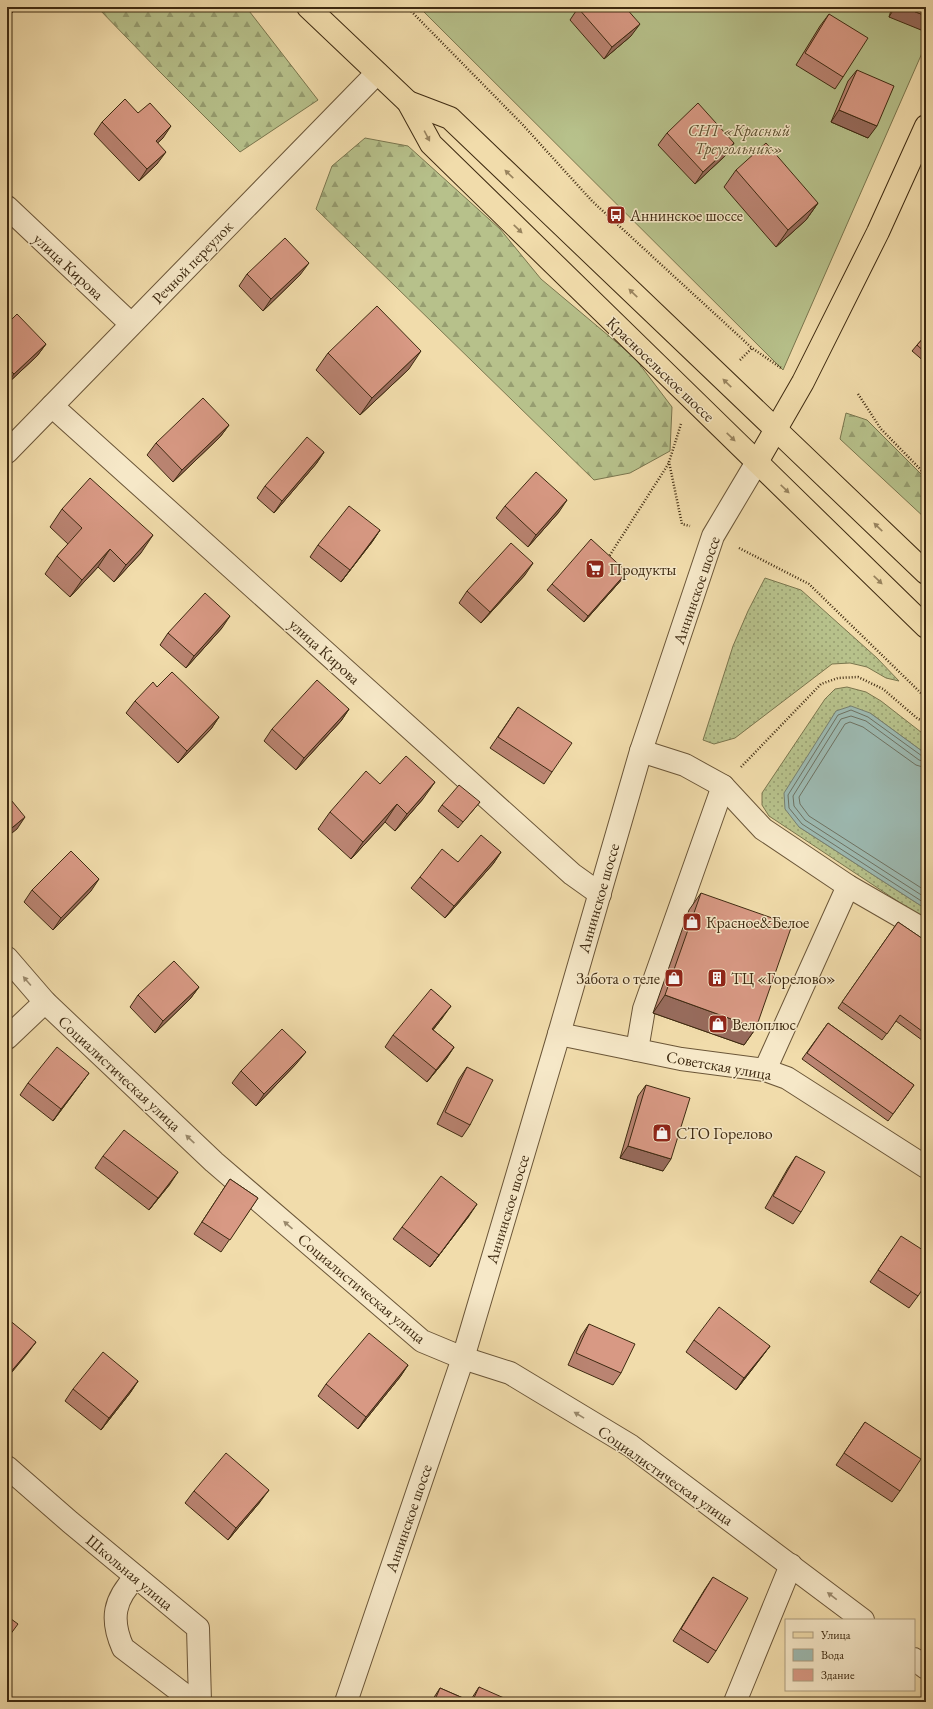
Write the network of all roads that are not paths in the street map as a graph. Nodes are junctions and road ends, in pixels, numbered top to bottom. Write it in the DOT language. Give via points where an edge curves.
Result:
graph roads {
  1 [pos="308,7"];
  2 [pos="377,73"];
  3 [pos="408,102"];
  4 [pos="926,126"];
  5 [pos="7,207"];
  6 [pos="131,324"];
  7 [pos="52,406"];
  8 [pos="776,429"];
  9 [pos="7,452"];
  10 [pos="757,462"];
  11 [pos="926,573"];
  12 [pos="926,627"];
  13 [pos="641,751"];
  14 [pos="723,786"];
  15 [pos="848,886"];
  16 [pos="600,894"];
  17 [pos="926,931"];
  18 [pos="7,958"];
  19 [pos="45,1002"];
  20 [pos="559,1034"];
  21 [pos="7,1038"];
  22 [pos="637,1050"];
  23 [pos="765,1070"];
  24 [pos="926,1167"];
  25 [pos="463,1358"];
  26 [pos="7,1467"];
  27 [pos="791,1565"];
  28 [pos="136,1577"];
  29 [pos="862,1619"];
  30 [pos="915,1660"];
  31 [pos="926,1668"];
  32 [pos="194,1702"];
  33 [pos="200,1702"];
  34 [pos="346,1702"];
  35 [pos="735,1702"];
  1 -- 2 [label="main road, Красносельское шоссе"];
  2 -- 3 [label="main road, Красносельское шоссе"];
  2 -- 6 [label="street, Речной переулок"];
  8 -- 3 [label="main road, Красносельское шоссе, one-way" via="450,118"];
  3 -- 10 [label="main road, Красносельское шоссе, one-way" via="431,144"];
  4 -- 8 [label="main road, Аннинское шоссе" via="875,239 803,382"];
  5 -- 6 [label="street, улица Кирова"];
  6 -- 7 [label="street, Речной переулок"];
  7 -- 9 [label="street, Речной переулок"];
  7 -- 16 [label="street, улица Кирова" via="572,874"];
  8 -- 10 [label="main road, Аннинское шоссе"];
  11 -- 8 [label="main road, Красносельское шоссе, one-way"];
  10 -- 12 [label="main road, Красносельское шоссе, one-way"];
  10 -- 13 [label="street, Аннинское шоссе" via="713,536"];
  13 -- 14 [label="street" via="685,765"];
  13 -- 16 [label="street, Аннинское шоссе"];
  14 -- 15 [label="street" via="763,829"];
  14 -- 22 [label="street" via="644,1009"];
  15 -- 17 [label="street"];
  15 -- 23 [label="street"];
  16 -- 20 [label="street, Аннинское шоссе"];
  19 -- 18 [label="street, Социалистическая улица, one-way"];
  19 -- 21 [label="street"];
  25 -- 19 [label="street, Социалистическая улица, one-way" via="422,1341 214,1162"];
  20 -- 22 [label="street, Советская улица"];
  20 -- 25 [label="street, Аннинское шоссе"];
  22 -- 23 [label="street, Советская улица" via="681,1059"];
  23 -- 24 [label="street, Советская улица" via="787,1078"];
  27 -- 25 [label="street, Социалистическая улица, one-way" via="631,1446 510,1373"];
  25 -- 34 [label="street, Аннинское шоссе"];
  26 -- 28 [label="street, Школьная улица"];
  29 -- 27 [label="street, Социалистическая улица, one-way"];
  27 -- 35 [label="street"];
  28 -- 32 [label="street" via="120,1596 116,1608 117,1635 123,1648"];
  28 -- 33 [label="street, Школьная улица" via="198,1628"];
  30 -- 31 [label="street"];
}
